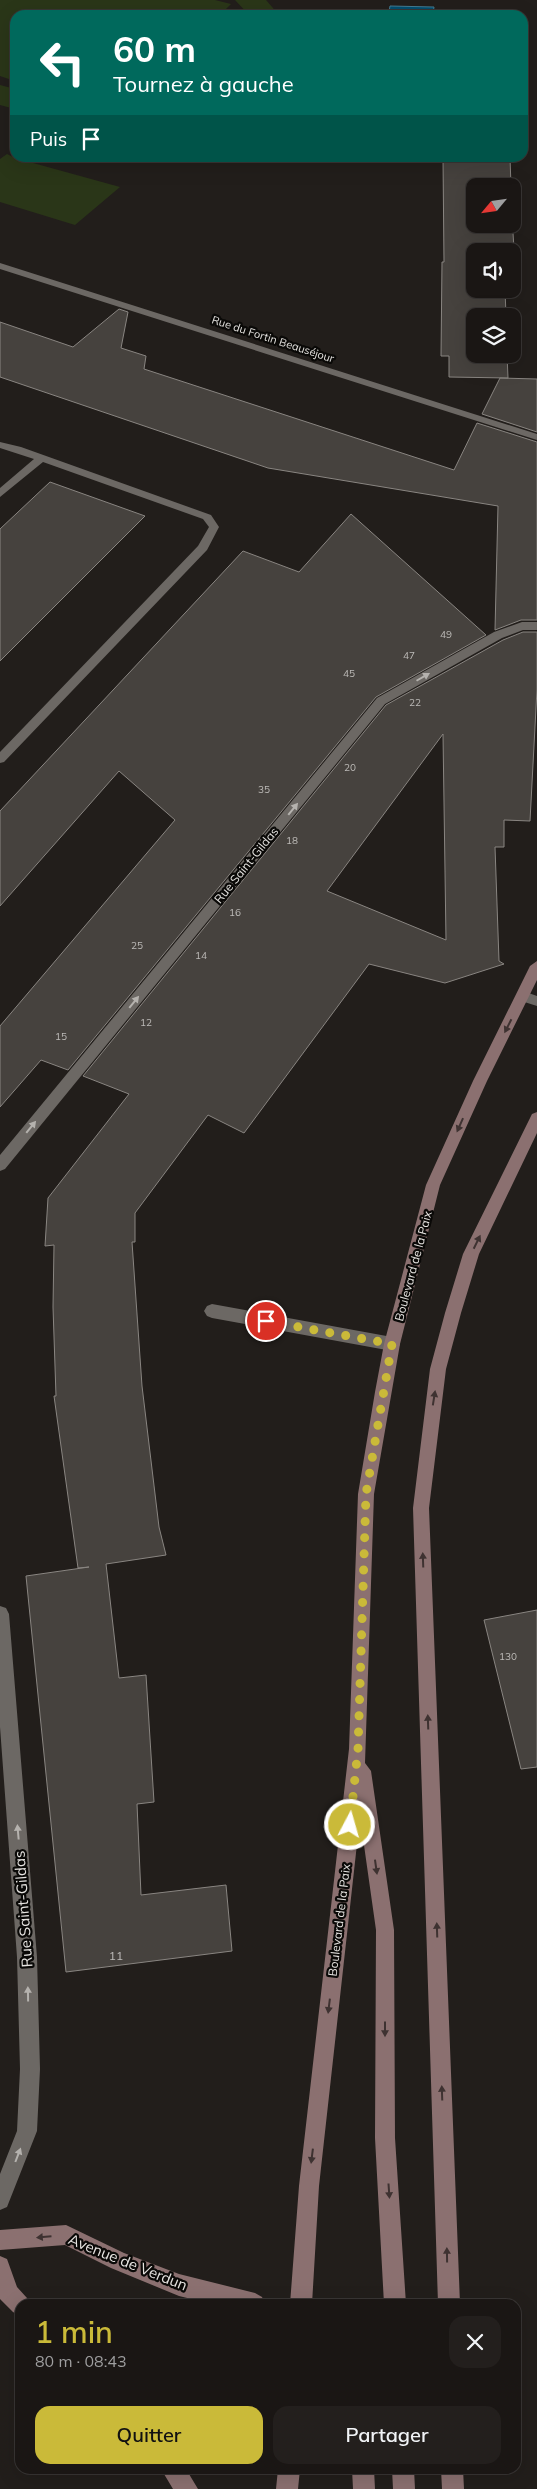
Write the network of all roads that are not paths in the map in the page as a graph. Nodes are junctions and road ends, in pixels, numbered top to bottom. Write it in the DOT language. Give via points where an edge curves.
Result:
graph roads {
  1 [pos="0,266"];
  2 [pos="537,437"];
  3 [pos="0,445"];
  4 [pos="41,458"];
  5 [pos="0,494"];
  6 [pos="537,626"];
  7 [pos="0,759"];
  8 [pos="537,966"];
  9 [pos="530,999"];
  10 [pos="537,1118"];
  11 [pos="0,1165"];
  12 [pos="212,1311"];
  13 [pos="392,1344"];
  14 [pos="0,1614"];
  15 [pos="358,1749"];
  16 [pos="0,2200"];
  17 [pos="0,2240"];
  18 [pos="0,2266"];
  19 [pos="235,2299"];
  20 [pos="301,2299"];
  21 [pos="395,2299"];
  22 [pos="448,2299"];
  23 [pos="15,2300"];
  24 [pos="176,2474"];
  25 [pos="288,2474"];
  26 [pos="363,2474"];
  27 [pos="403,2474"];
  28 [pos="452,2474"];
  29 [pos="187,2489"];
  30 [pos="287,2489"];
  31 [pos="364,2489"];
  32 [pos="404,2489"];
  33 [pos="453,2489"];
  1 -- 2 [label="street, Rue du Fortin Beauséjour"];
  3 -- 4 [label="street"];
  4 -- 5 [label="street"];
  4 -- 7 [label="street" via="207,517 214,527 203,548"];
  11 -- 6 [label="street, Rue Saint-Gildas, one-way" via="381,701 498,634 522,626"];
  8 -- 9 [label="main road, Boulevard de la Paix"];
  9 -- 13 [label="main road, Boulevard de la Paix, one-way" via="480,1081 433,1185"];
  22 -- 10 [label="main road, one-way" via="421,1508 438,1369 453,1313 471,1254"];
  12 -- 13 [label="street"];
  13 -- 15 [label="main road, Boulevard de la Paix" via="366,1494"];
  16 -- 14 [label="street, Rue Saint-Gildas, one-way" via="27,2131 30,2069 27,1957"];
  15 -- 20 [label="main road, Boulevard de la Paix, one-way" via="309,2186"];
  15 -- 21 [label="main road, one-way" via="385,1930 385,2138"];
  19 -- 17 [label="main road, Avenue de Verdun, one-way" via="178,2284 118,2261 66,2235"];
  18 -- 23 [label="main road" via="8,2293"];
  24 -- 29 [label="main road"];
  25 -- 30 [label="main road"];
  26 -- 31 [label="main road"];
  27 -- 32 [label="main road"];
  28 -- 33 [label="main road"];
}
